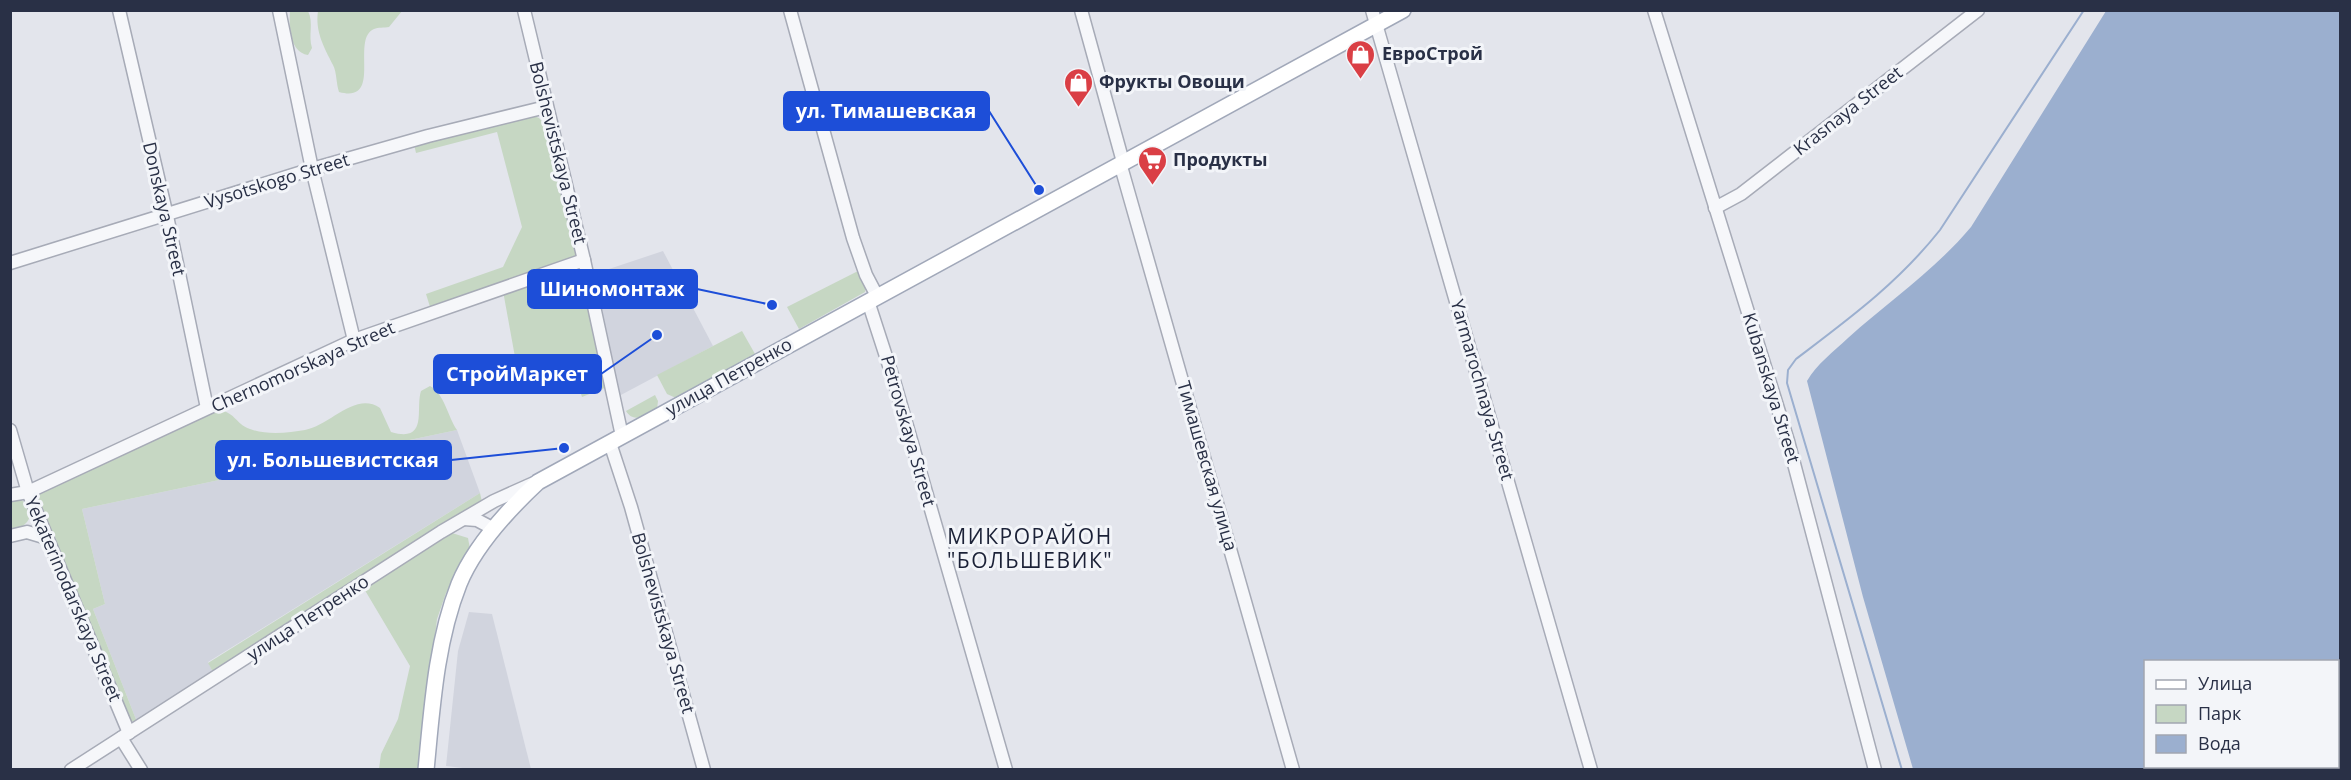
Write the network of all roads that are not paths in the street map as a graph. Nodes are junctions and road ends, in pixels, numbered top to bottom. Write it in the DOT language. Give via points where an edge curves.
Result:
graph roads {
  1 [pos="120,10"];
  2 [pos="279,10"];
  3 [pos="524,10"];
  4 [pos="790,10"];
  5 [pos="1081,10"];
  6 [pos="1403,10"];
  7 [pos="1654,10"];
  8 [pos="1978,10"];
  9 [pos="1374,18"];
  10 [pos="546,107"];
  11 [pos="1121,163"];
  12 [pos="312,169"];
  13 [pos="1715,208"];
  14 [pos="167,216"];
  15 [pos="584,260"];
  16 [pos="10,263"];
  17 [pos="873,299"];
  18 [pos="354,340"];
  19 [pos="207,408"];
  20 [pos="10,430"];
  21 [pos="616,439"];
  22 [pos="538,482"];
  23 [pos="28,492"];
  24 [pos="10,495"];
  25 [pos="464,519"];
  26 [pos="494,529"];
  27 [pos="10,536"];
  28 [pos="47,538"];
  29 [pos="125,736"];
  30 [pos="71,770"];
  31 [pos="141,770"];
  32 [pos="426,770"];
  33 [pos="704,770"];
  34 [pos="1006,770"];
  35 [pos="1293,770"];
  36 [pos="1592,770"];
  37 [pos="1875,770"];
  1 -- 14 [label="street, Donskaya Street"];
  2 -- 12 [label="street"];
  3 -- 10 [label="street, Bolshevistskaya Street"];
  4 -- 17 [label="street, Petrovskaya Street"];
  5 -- 11 [label="street, Тимашевская улица"];
  6 -- 9 [label="main road, улица Петренко"];
  7 -- 13 [label="street, Kubanskaya Street"];
  8 -- 13 [label="street, Krasnaya Street" via="1741,194"];
  9 -- 11 [label="main road, улица Петренко"];
  9 -- 36 [label="street, Yarmarochnaya Street"];
  10 -- 12 [label="street, Vysotskogo Street"];
  10 -- 15 [label="street, Bolshevistskaya Street"];
  11 -- 17 [label="main road, улица Петренко"];
  11 -- 35 [label="street, Тимашевская улица"];
  12 -- 14 [label="street, Vysotskogo Street"];
  12 -- 18 [label="street"];
  13 -- 37 [label="street, Kubanskaya Street" via="1788,441"];
  14 -- 16 [label="street, Vysotskogo Street"];
  14 -- 19 [label="street, Donskaya Street"];
  15 -- 18 [label="street, Chernomorskaya Street"];
  15 -- 21 [label="street, Bolshevistskaya Street"];
  17 -- 21 [label="main road, улица Петренко"];
  17 -- 34 [label="street, Petrovskaya Street"];
  18 -- 19 [label="street, Chernomorskaya Street"];
  19 -- 23 [label="street, Chernomorskaya Street"];
  20 -- 23 [label="street, Yekaterinodarskaya Street"];
  21 -- 22 [label="main road, улица Петренко"];
  21 -- 33 [label="street, Bolshevistskaya Street"];
  22 -- 25 [label="street, улица Петренко"];
  22 -- 26 [label="main road"];
  23 -- 24 [label="street, Chernomorskaya Street"];
  23 -- 28 [label="street, Yekaterinodarskaya Street"];
  25 -- 26 [label="street" via="477,520"];
  25 -- 29 [label="street, улица Петренко"];
  26 -- 32 [label="main road" via="466,569 450,612 437,675"];
  27 -- 28 [label="street" via="27,532"];
  28 -- 29 [label="street, Yekaterinodarskaya Street"];
  29 -- 30 [label="street, улица Петренко"];
  29 -- 31 [label="street, Yekaterinodarskaya Street"];
}
